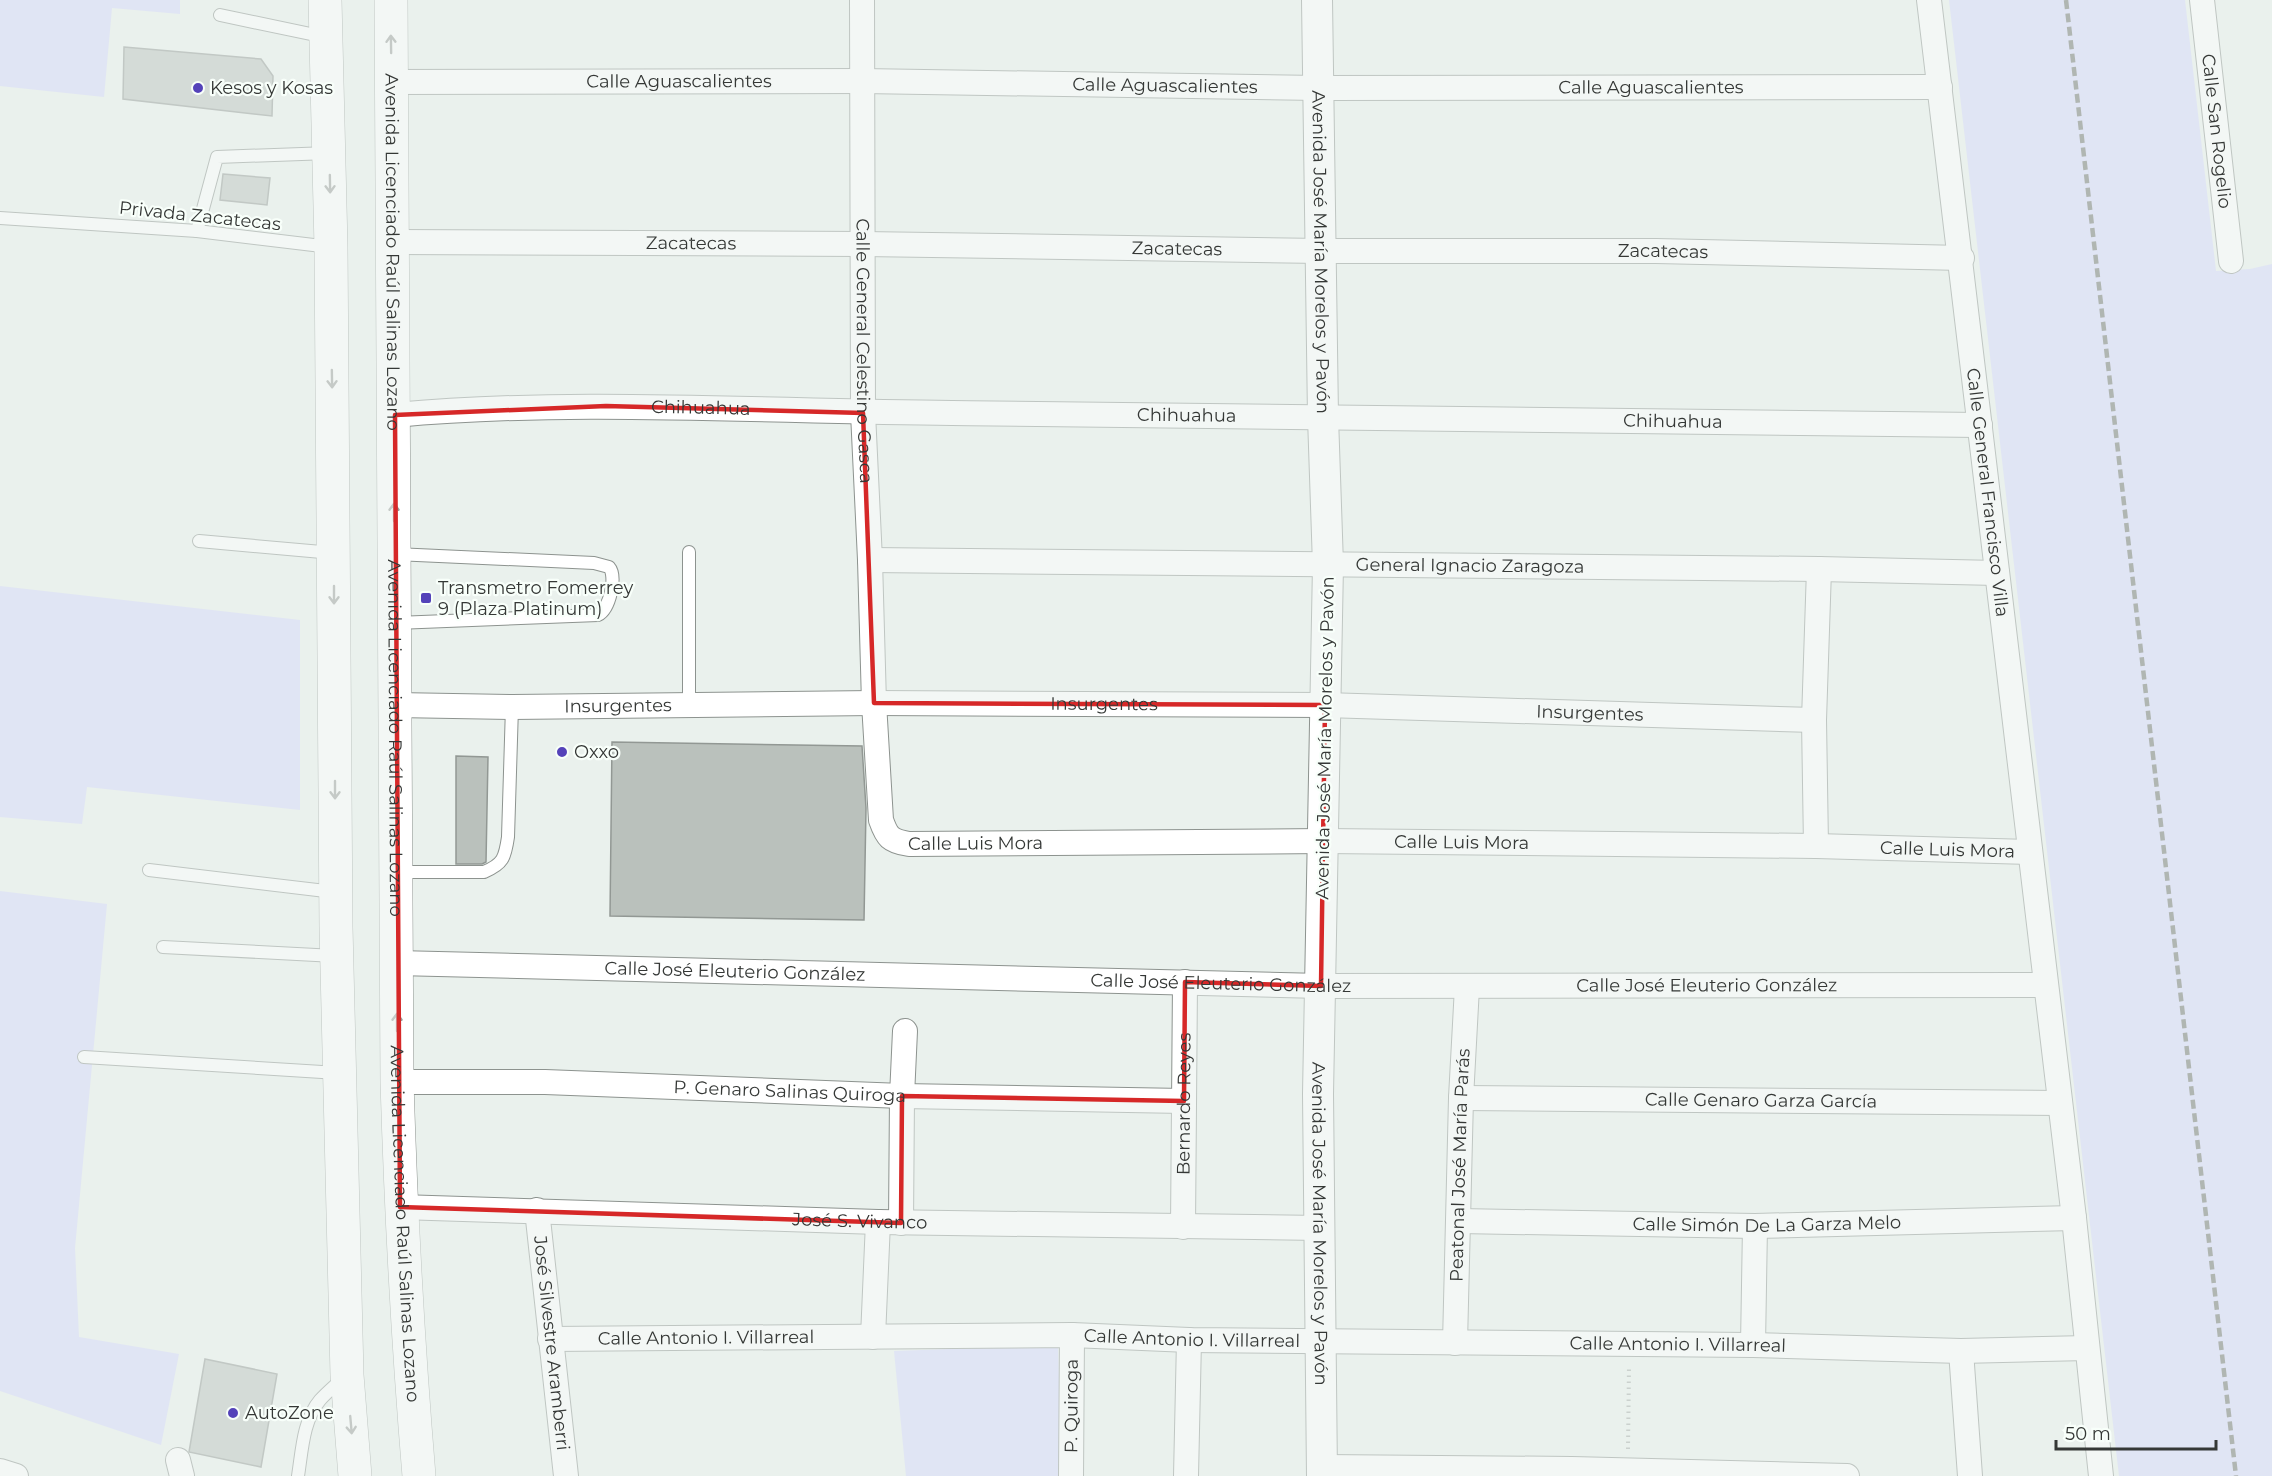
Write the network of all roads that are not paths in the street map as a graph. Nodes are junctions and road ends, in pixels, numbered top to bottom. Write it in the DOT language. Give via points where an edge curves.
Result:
graph roads {
  1 [pos="325,0"];
  2 [pos="391,0"];
  3 [pos="862,0"];
  4 [pos="1317,0"];
  5 [pos="1929,0"];
  6 [pos="2202,0"];
  7 [pos="220,15"];
  8 [pos="326,37"];
  9 [pos="862,81"];
  10 [pos="392,82"];
  11 [pos="1940,87"];
  12 [pos="1318,88"];
  13 [pos="330,153"];
  14 [pos="0,218"];
  15 [pos="197,231"];
  16 [pos="394,242"];
  17 [pos="863,244"];
  18 [pos="331,247"];
  19 [pos="1321,251"];
  20 [pos="1962,258"];
  21 [pos="2231,261"];
  22 [pos="863,413"];
  23 [pos="395,415"];
  24 [pos="1323,417"];
  25 [pos="1980,425"];
  26 [pos="199,541"];
  27 [pos="689,552"];
  28 [pos="334,553"];
  29 [pos="394,554"];
  30 [pos="870,560"];
  31 [pos="1328,565"];
  32 [pos="1818,569"];
  33 [pos="1997,573"];
  34 [pos="395,623"];
  35 [pos="874,703"];
  36 [pos="689,704"];
  37 [pos="396,705"];
  38 [pos="1325,705"];
  39 [pos="512,706"];
  40 [pos="1814,720"];
  41 [pos="1324,841"];
  42 [pos="894,842"];
  43 [pos="1816,846"];
  44 [pos="2030,852"];
  45 [pos="149,870"];
  46 [pos="395,872"];
  47 [pos="336,892"];
  48 [pos="163,947"];
  49 [pos="337,956"];
  50 [pos="397,963"];
  51 [pos="1185,982"];
  52 [pos="2045,985"];
  53 [pos="1321,986"];
  54 [pos="1467,987"];
  55 [pos="905,1031"];
  56 [pos="84,1057"];
  57 [pos="340,1073"];
  58 [pos="397,1082"];
  59 [pos="902,1096"];
  60 [pos="1461,1098"];
  61 [pos="1184,1101"];
  62 [pos="2060,1103"];
  63 [pos="400,1207"];
  64 [pos="537,1210"];
  65 [pos="2074,1218"];
  66 [pos="1459,1221"];
  67 [pos="878,1222"];
  68 [pos="901,1223"];
  69 [pos="1184,1227"];
  70 [pos="1755,1227"];
  71 [pos="1320,1228"];
  72 [pos="1072,1335"];
  73 [pos="873,1337"];
  74 [pos="550,1339"];
  75 [pos="1189,1340"];
  76 [pos="1322,1342"];
  77 [pos="1455,1343"];
  78 [pos="1753,1345"];
  79 [pos="2087,1348"];
  80 [pos="1960,1351"];
  81 [pos="347,1375"];
  82 [pos="1322,1471"];
  83 [pos="0,1472"];
  84 [pos="1451,1473"];
  85 [pos="1572,1473"];
  86 [pos="16,1476"];
  87 [pos="298,1476"];
  88 [pos="355,1476"];
  89 [pos="419,1476"];
  90 [pos="566,1476"];
  91 [pos="1071,1476"];
  92 [pos="1186,1476"];
  93 [pos="1847,1476"];
  94 [pos="1970,1476"];
  95 [pos="2101,1476"];
  1 -- 8 [label="main road"];
  10 -- 2 [label="main road, Avenida Licenciado Raúl Salinas Lozano, one-way"];
  3 -- 9 [label="street, Calle General Celestino Gasca"];
  4 -- 12 [label="street, Avenida José María Morelos y Pavón"];
  5 -- 11 [label="street, Calle General Francisco Villa"];
  6 -- 21 [label="street, Calle San Rogelio"];
  7 -- 8 [label="lane"];
  8 -- 13 [label="main road"];
  9 -- 10 [label="street, Calle Aguascalientes"];
  9 -- 12 [label="street, Calle Aguascalientes"];
  9 -- 17 [label="street, Calle General Celestino Gasca"];
  10 -- 16 [label="main road, Avenida Licenciado Raúl Salinas Lozano"];
  11 -- 12 [label="street, Calle Aguascalientes"];
  11 -- 20 [label="street, Calle General Francisco Villa"];
  12 -- 19 [label="street, Avenida José María Morelos y Pavón"];
  13 -- 15 [label="lane" via="217,157"];
  13 -- 18 [label="main road, one-way"];
  14 -- 15 [label="lane, Privada Zacatecas"];
  15 -- 18 [label="lane, Privada Zacatecas"];
  16 -- 17 [label="street, Zacatecas"];
  16 -- 23 [label="main road, Avenida Licenciado Raúl Salinas Lozano"];
  17 -- 19 [label="street, Zacatecas"];
  17 -- 22 [label="street, Calle General Celestino Gasca"];
  18 -- 28 [label="main road, one-way"];
  19 -- 20 [label="street, Zacatecas" via="1656,251"];
  19 -- 24 [label="street, Avenida José María Morelos y Pavón"];
  20 -- 25 [label="street, Calle General Francisco Villa"];
  22 -- 23 [label="street, Chihuahua" via="606,406 486,408"];
  22 -- 24 [label="street, Chihuahua"];
  22 -- 30 [label="street, Calle General Celestino Gasca"];
  29 -- 23 [label="main road, Avenida Licenciado Raúl Salinas Lozano, one-way"];
  24 -- 25 [label="street, Chihuahua"];
  24 -- 31 [label="street, Avenida José María Morelos y Pavón"];
  25 -- 33 [label="street, Calle General Francisco Villa"];
  26 -- 28 [label="lane"];
  27 -- 36 [label="lane"];
  28 -- 47 [label="main road, one-way"];
  29 -- 34 [label="main road, Avenida Licenciado Raúl Salinas Lozano"];
  29 -- 34 [label="lane" via="594,563 609,567 613,574 609,602 598,615"];
  30 -- 31 [label="street, General Ignacio Zaragoza"];
  30 -- 35 [label="street, Calle General Celestino Gasca"];
  31 -- 32 [label="street, General Ignacio Zaragoza"];
  31 -- 38 [label="street, Avenida José María Morelos y Pavón"];
  32 -- 33 [label="street, General Ignacio Zaragoza"];
  32 -- 40 [label="street"];
  33 -- 44 [label="street, Calle General Francisco Villa"];
  34 -- 37 [label="main road, Avenida Licenciado Raúl Salinas Lozano"];
  35 -- 36 [label="street, Insurgentes"];
  35 -- 38 [label="street, Insurgentes"];
  35 -- 42 [label="street, Calle General Celestino Gasca" via="881,820 885,833"];
  36 -- 39 [label="street, Insurgentes"];
  37 -- 39 [label="street, Insurgentes"];
  37 -- 46 [label="main road, Avenida Licenciado Raúl Salinas Lozano"];
  38 -- 40 [label="street, Insurgentes"];
  38 -- 41 [label="street, Avenida José María Morelos y Pavón"];
  39 -- 46 [label="lane" via="505,855 497,866 483,872"];
  40 -- 43 [label="street"];
  41 -- 42 [label="street, Calle Luis Mora"];
  41 -- 43 [label="street, Calle Luis Mora"];
  41 -- 53 [label="street, Avenida José María Morelos y Pavón"];
  43 -- 44 [label="street, Calle Luis Mora"];
  44 -- 52 [label="street, Calle General Francisco Villa"];
  45 -- 47 [label="lane"];
  46 -- 50 [label="main road, Avenida Licenciado Raúl Salinas Lozano"];
  47 -- 49 [label="main road"];
  48 -- 49 [label="lane"];
  49 -- 57 [label="main road"];
  50 -- 51 [label="street, Calle José Eleuterio González"];
  58 -- 50 [label="main road, Avenida Licenciado Raúl Salinas Lozano, one-way"];
  51 -- 53 [label="street, Calle José Eleuterio González"];
  51 -- 61 [label="street, Bernardo Reyes"];
  52 -- 54 [label="street, Calle José Eleuterio González"];
  52 -- 62 [label="street, Calle General Francisco Villa"];
  53 -- 54 [label="street, Calle José Eleuterio González"];
  53 -- 71 [label="street, Avenida José María Morelos y Pavón"];
  54 -- 60 [label="street, Peatonal José María Parás"];
  55 -- 59 [label="street"];
  56 -- 57 [label="lane"];
  57 -- 81 [label="main road"];
  58 -- 59 [label="street, P. Genaro Salinas Quiroga" via="545,1082"];
  58 -- 63 [label="main road, Avenida Licenciado Raúl Salinas Lozano"];
  59 -- 61 [label="street, P. Genaro Salinas Quiroga"];
  59 -- 68 [label="street"];
  60 -- 62 [label="street, Calle Genaro Garza García"];
  60 -- 66 [label="street, Peatonal José María Parás"];
  61 -- 69 [label="street, Bernardo Reyes"];
  62 -- 65 [label="street, Calle General Francisco Villa"];
  63 -- 64 [label="street, José S. Vivanco"];
  63 -- 89 [label="main road, Avenida Licenciado Raúl Salinas Lozano"];
  64 -- 67 [label="street, José S. Vivanco"];
  64 -- 74 [label="street, José Silvestre Aramberri"];
  65 -- 70 [label="street, Calle Simón De La Garza Melo"];
  65 -- 79 [label="street, Calle General Francisco Villa"];
  66 -- 70 [label="street, Calle Simón De La Garza Melo"];
  66 -- 77 [label="street, Peatonal José María Parás"];
  67 -- 68 [label="street, José S. Vivanco"];
  67 -- 73 [label="street"];
  68 -- 69 [label="street, José S. Vivanco"];
  69 -- 71 [label="street, José S. Vivanco"];
  70 -- 78 [label="street"];
  71 -- 76 [label="street, Avenida José María Morelos y Pavón"];
  72 -- 73 [label="street, Calle Antonio I. Villarreal"];
  72 -- 75 [label="street, Calle Antonio I. Villarreal"];
  72 -- 91 [label="street, P. Quiroga"];
  73 -- 74 [label="street, Calle Antonio I. Villarreal"];
  74 -- 90 [label="street, José Silvestre Aramberri"];
  75 -- 76 [label="street, Calle Antonio I. Villarreal"];
  75 -- 92 [label="street"];
  76 -- 77 [label="street, Calle Antonio I. Villarreal"];
  76 -- 82 [label="street, Avenida José María Morelos y Pavón"];
  77 -- 78 [label="street, Calle Antonio I. Villarreal"];
  78 -- 80 [label="street, Calle Antonio I. Villarreal"];
  79 -- 80 [label="street, Calle Antonio I. Villarreal"];
  79 -- 95 [label="street, Calle General Francisco Villa"];
  80 -- 94 [label="street"];
  81 -- 87 [label="lane" via="312,1413"];
  81 -- 88 [label="main road, one-way"];
  82 -- 84 [label="street"];
  83 -- 86 [label="street"];
  84 -- 85 [label="street"];
  85 -- 93 [label="street" via="1628,1470"];
}
